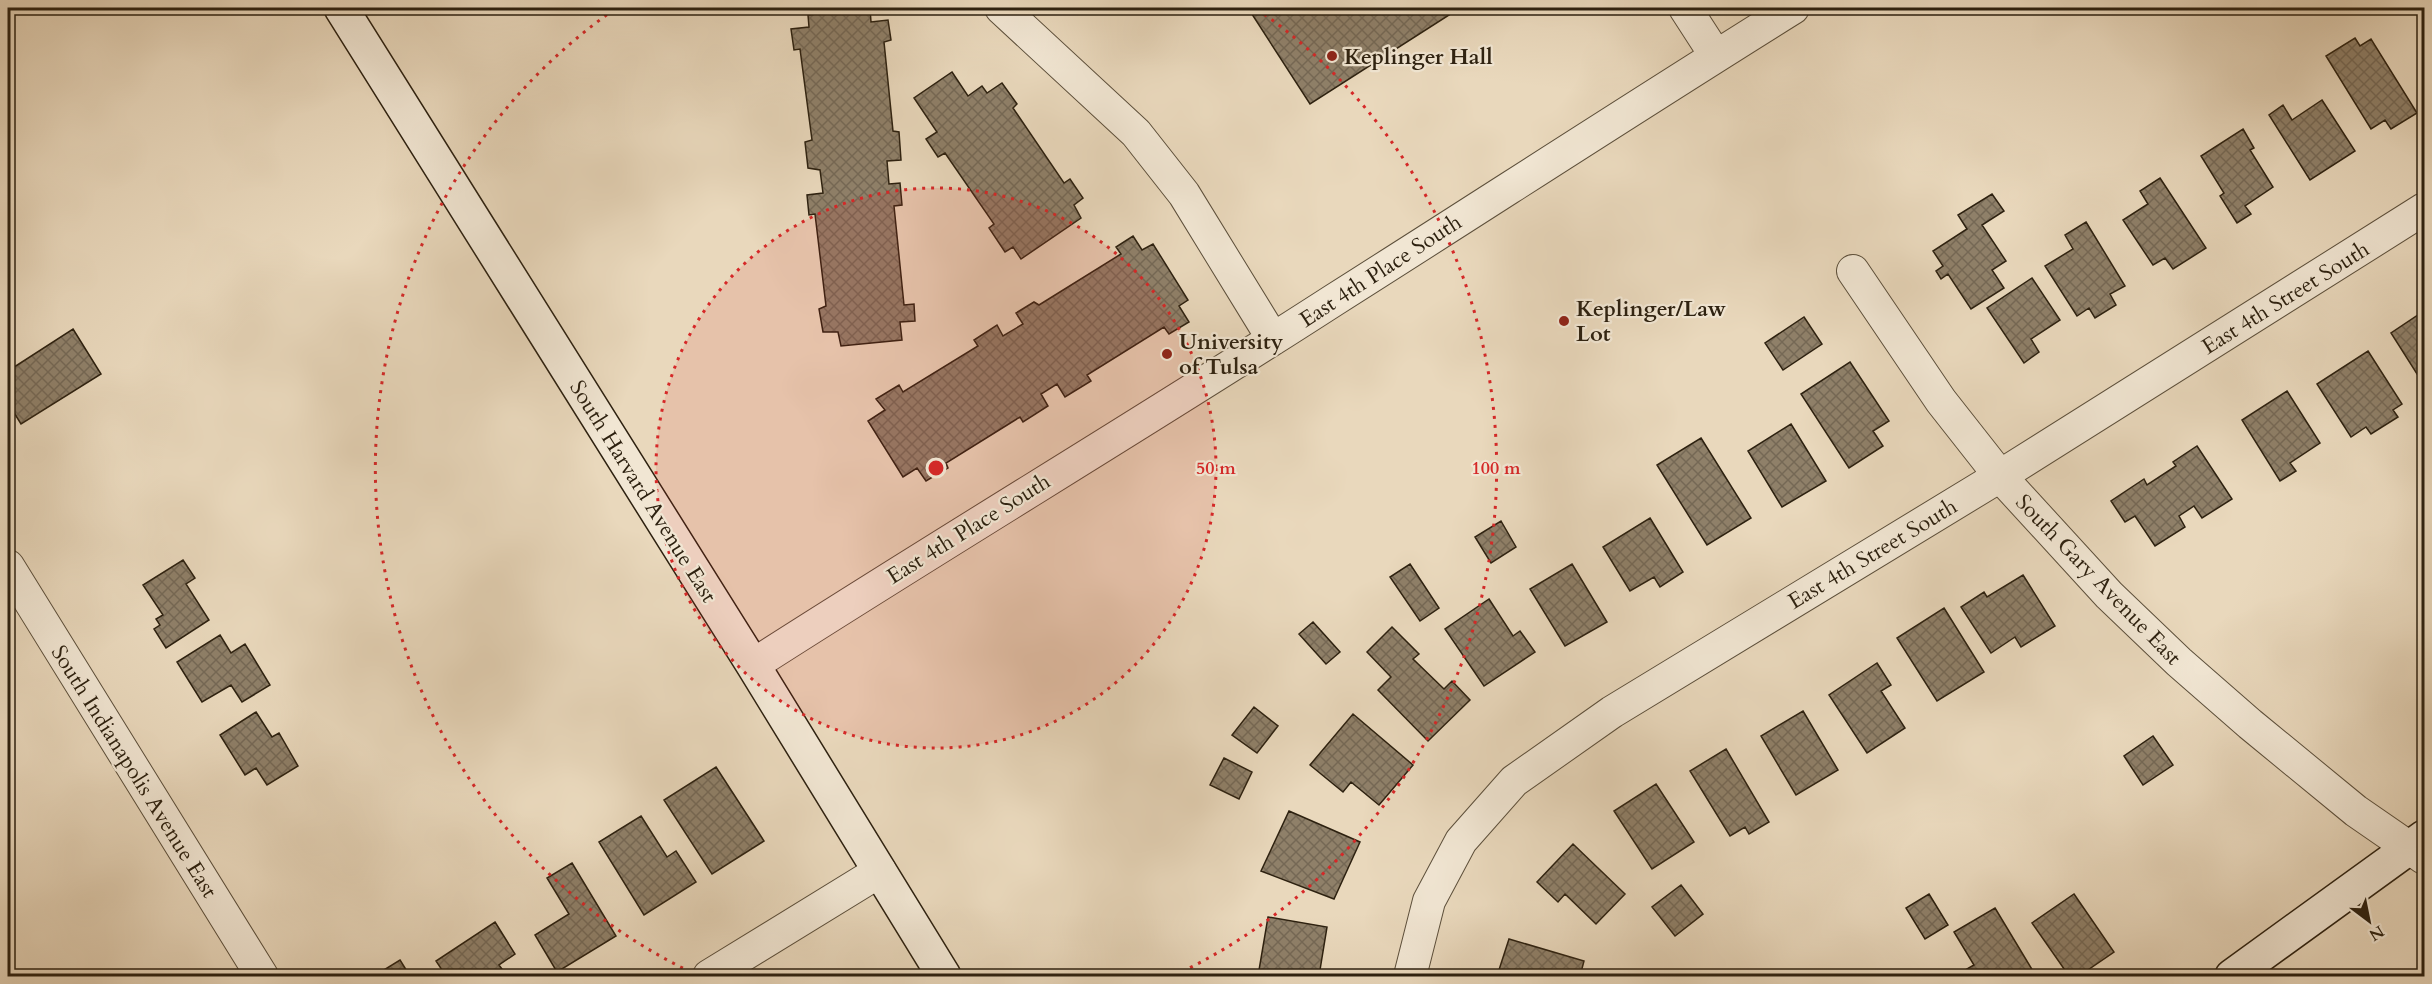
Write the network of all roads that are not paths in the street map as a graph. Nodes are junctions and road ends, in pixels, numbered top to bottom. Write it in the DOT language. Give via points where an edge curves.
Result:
graph roads {
  1 [pos="341,8"];
  2 [pos="1001,8"];
  3 [pos="1685,8"];
  4 [pos="1793,8"];
  5 [pos="1716,56"];
  6 [pos="2424,209"];
  7 [pos="1853,271"];
  8 [pos="1273,339"];
  9 [pos="2000,476"];
  10 [pos="8,566"];
  11 [pos="753,665"];
  12 [pos="2419,848"];
  13 [pos="880,871"];
  14 [pos="262,976"];
  15 [pos="709,976"];
  16 [pos="944,976"];
  17 [pos="1410,976"];
  18 [pos="2232,976"];
  1 -- 11 [label="main road, South Harvard Avenue East"];
  2 -- 8 [label="street" via="1136,133 1184,194"];
  3 -- 5 [label="street"];
  4 -- 5 [label="street, East 4th Place South"];
  5 -- 8 [label="street, East 4th Place South"];
  6 -- 9 [label="street, East 4th Street South"];
  7 -- 9 [label="street, South Gary Avenue East" via="1941,401"];
  8 -- 11 [label="street, East 4th Place South"];
  9 -- 12 [label="street, South Gary Avenue East" via="2109,596 2179,662 2356,811"];
  9 -- 17 [label="street, East 4th Street South" via="1612,712 1514,781 1461,842 1439,881 1429,901"];
  10 -- 14 [label="street, South Indianapolis Avenue East"];
  11 -- 13 [label="main road, South Harvard Avenue East"];
  12 -- 18 [label="main road"];
  13 -- 15 [label="street"];
  13 -- 16 [label="main road, South Harvard Avenue East"];
}
